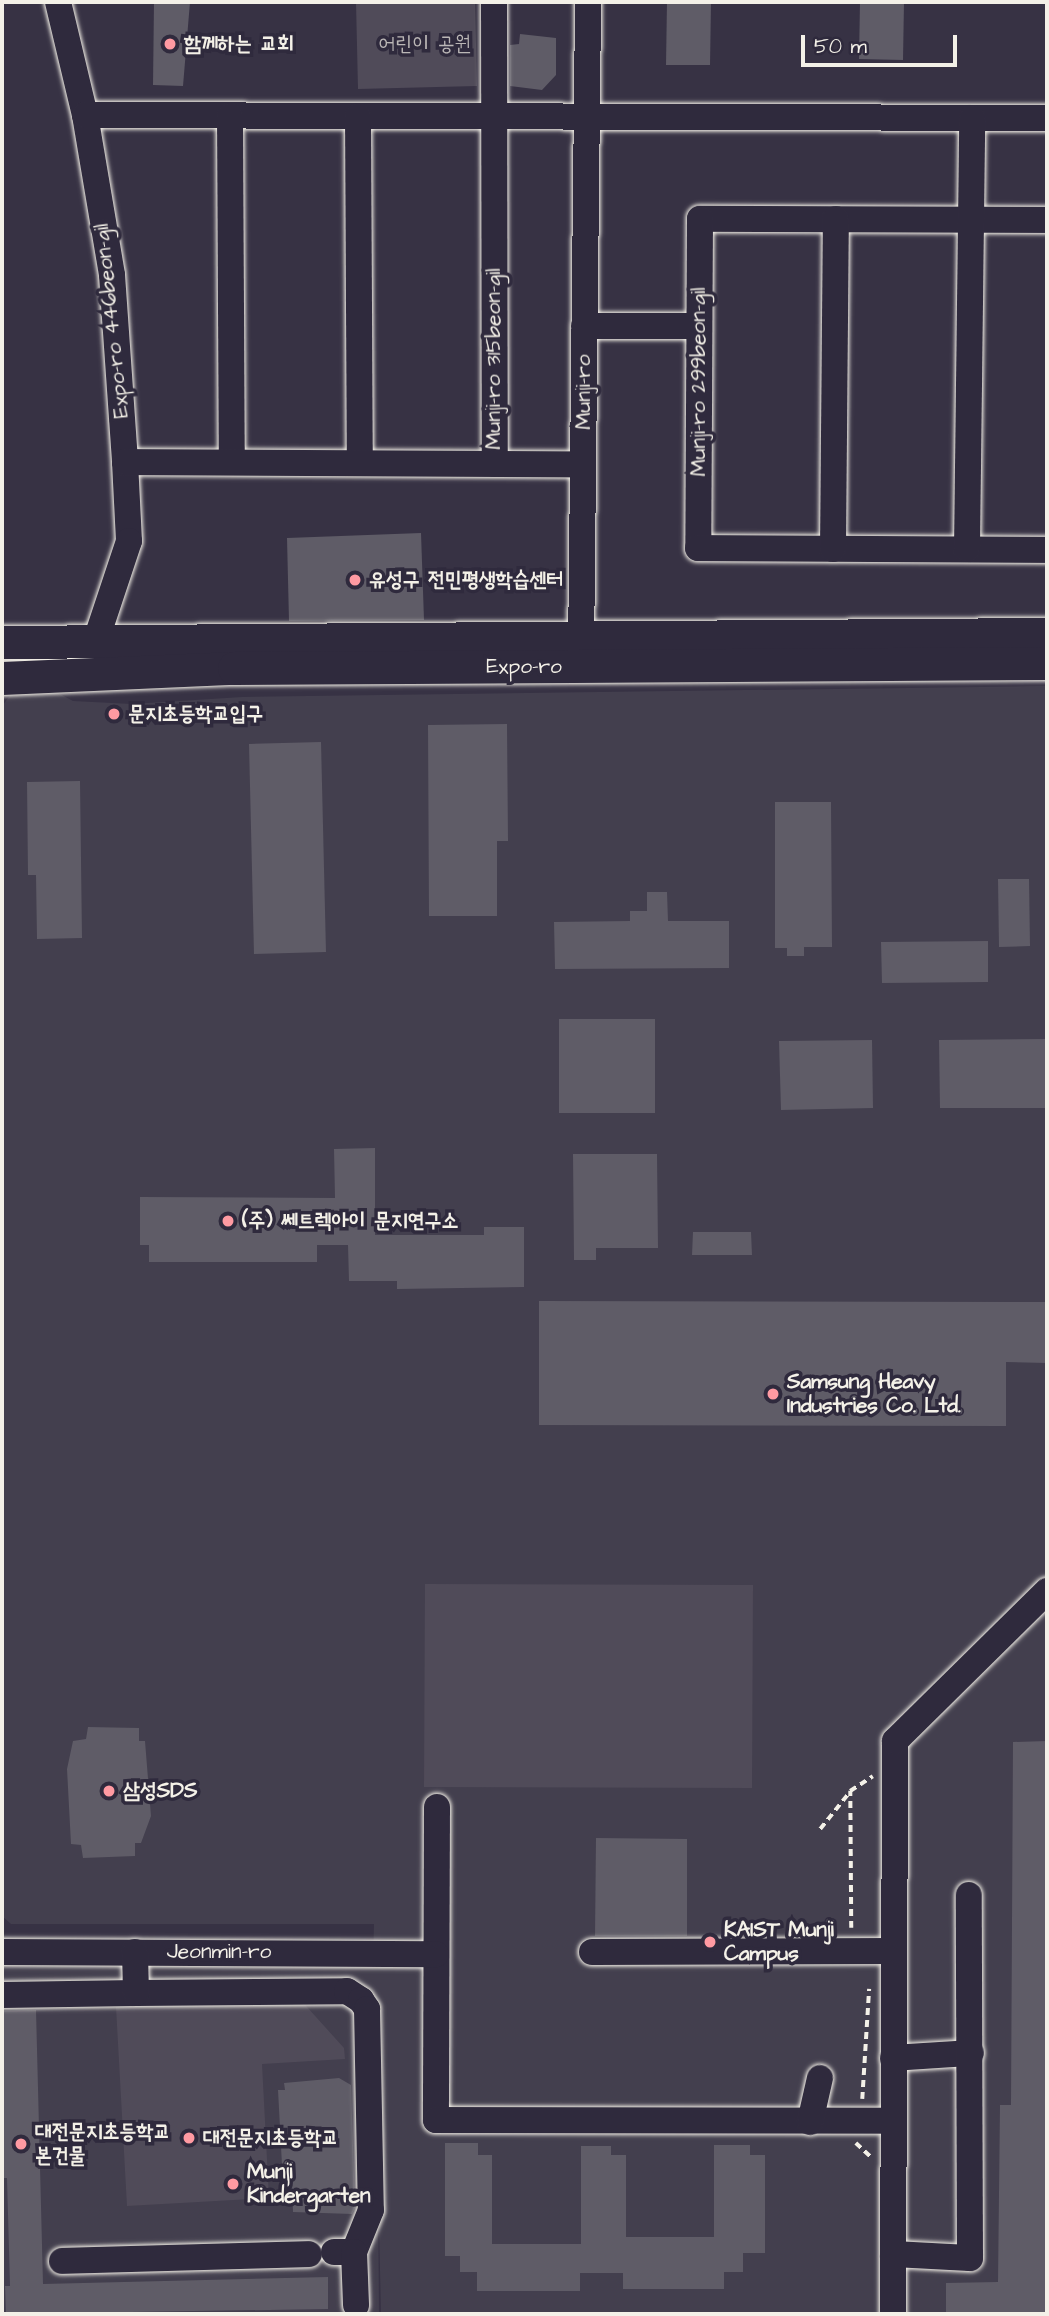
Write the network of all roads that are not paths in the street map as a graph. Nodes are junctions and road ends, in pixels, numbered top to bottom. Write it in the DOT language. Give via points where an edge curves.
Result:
graph roads {
  1 [pos="58,2"];
  2 [pos="494,2"];
  3 [pos="588,2"];
  4 [pos="85,115"];
  5 [pos="230,116"];
  6 [pos="358,116"];
  7 [pos="494,117"];
  8 [pos="587,117"];
  9 [pos="972,118"];
  10 [pos="1047,118"];
  11 [pos="836,219"];
  12 [pos="972,220"];
  13 [pos="1047,220"];
  14 [pos="584,326"];
  15 [pos="699,326"];
  16 [pos="125,462"];
  17 [pos="232,463"];
  18 [pos="360,463"];
  19 [pos="495,464"];
  20 [pos="583,464"];
  21 [pos="832,549"];
  22 [pos="967,549"];
  23 [pos="1047,550"];
  24 [pos="1047,634"];
  25 [pos="96,640"];
  26 [pos="2,642"];
  27 [pos="581,652"];
  28 [pos="1047,663"];
  29 [pos="2,678"];
  30 [pos="1047,1591"];
  31 [pos="437,1807"];
  32 [pos="969,1895"];
  33 [pos="894,1951"];
  34 [pos="2,1952"];
  35 [pos="135,1952"];
  36 [pos="592,1952"];
  37 [pos="436,1954"];
  38 [pos="136,1993"];
  39 [pos="2,1995"];
  40 [pos="971,2053"];
  41 [pos="892,2058"];
  42 [pos="820,2078"];
  43 [pos="894,2121"];
  44 [pos="810,2122"];
  45 [pos="333,2253"];
  46 [pos="893,2254"];
  47 [pos="62,2261"];
  48 [pos="355,2305"];
  49 [pos="893,2314"];
  1 -- 4 [label="street, Expo-ro 446beon-gil"];
  2 -- 7 [label="street, Munji-ro 315beon-gil"];
  3 -- 8 [label="street, Munji-ro"];
  4 -- 5 [label="street"];
  4 -- 16 [label="street, Expo-ro 446beon-gil" via="112,275"];
  5 -- 6 [label="street"];
  5 -- 17 [label="street"];
  6 -- 7 [label="street"];
  6 -- 18 [label="street"];
  7 -- 8 [label="street"];
  7 -- 19 [label="street, Munji-ro 315beon-gil"];
  8 -- 9 [label="street"];
  8 -- 14 [label="street, Munji-ro"];
  9 -- 10 [label="street"];
  9 -- 12 [label="street"];
  11 -- 12 [label="street, Munji-ro 299beon-gil"];
  11 -- 15 [label="street, Munji-ro 299beon-gil" via="700,219"];
  11 -- 21 [label="street"];
  12 -- 13 [label="street, Munji-ro 299beon-gil"];
  12 -- 22 [label="street"];
  14 -- 15 [label="street"];
  14 -- 20 [label="street, Munji-ro"];
  15 -- 21 [label="street, Munji-ro 299beon-gil" via="698,548"];
  16 -- 17 [label="street, Munji-ro 315beon-gil"];
  16 -- 25 [label="street, Expo-ro 446beon-gil" via="129,541"];
  17 -- 18 [label="street, Munji-ro 315beon-gil"];
  18 -- 19 [label="street, Munji-ro 315beon-gil"];
  19 -- 20 [label="street"];
  20 -- 27 [label="street, Munji-ro"];
  21 -- 22 [label="street, Munji-ro 299beon-gil"];
  22 -- 23 [label="street, Munji-ro 299beon-gil"];
  24 -- 27 [label="main road, Expo-ro"];
  25 -- 26 [label="main road, Expo-ro"];
  25 -- 27 [label="main road, Expo-ro"];
  27 -- 28 [label="main road, Expo-ro"];
  27 -- 29 [label="main road, Expo-ro"];
  30 -- 33 [label="street" via="895,1741"];
  31 -- 37 [label="street"];
  32 -- 40 [label="street"];
  33 -- 36 [label="street"];
  33 -- 41 [label="street"];
  34 -- 35 [label="street, Jeonmin-ro"];
  35 -- 37 [label="street, Jeonmin-ro"];
  35 -- 38 [label="street"];
  37 -- 44 [label="street" via="436,2120"];
  38 -- 39 [label="street"];
  38 -- 45 [label="street" via="347,1991 361,2000 367,2009 371,2210"];
  40 -- 41 [label="street"];
  40 -- 46 [label="street" via="970,2258"];
  41 -- 43 [label="street"];
  42 -- 44 [label="street"];
  43 -- 44 [label="street"];
  43 -- 46 [label="street"];
  45 -- 47 [label="street"];
  45 -- 48 [label="street"];
  46 -- 49 [label="street"];
}
